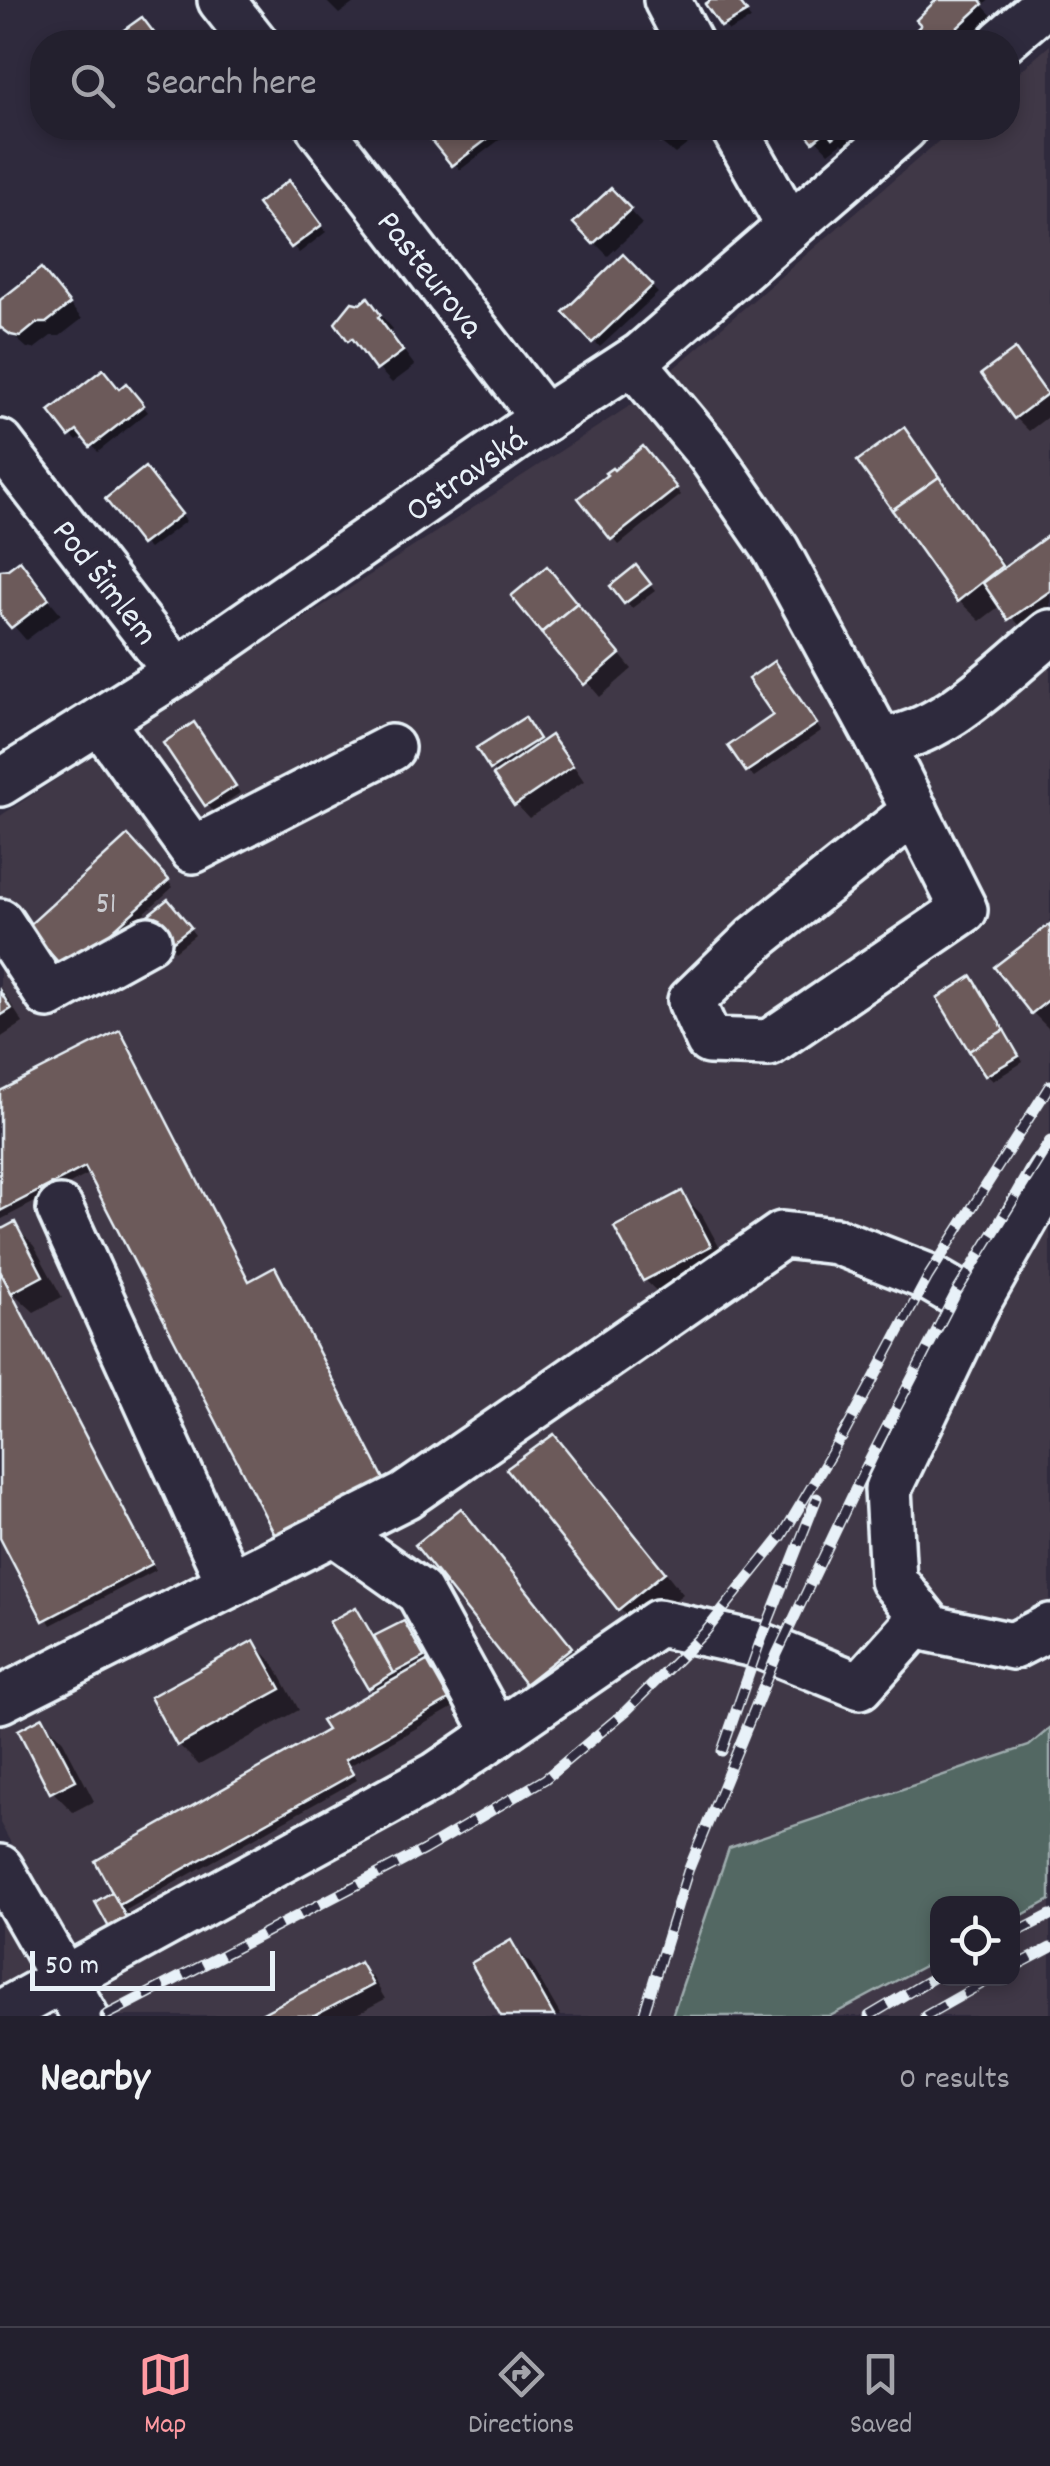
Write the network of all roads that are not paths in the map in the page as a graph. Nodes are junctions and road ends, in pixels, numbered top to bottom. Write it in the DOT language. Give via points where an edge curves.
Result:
graph roads {
  1 [pos="221,0"];
  2 [pos="667,0"];
  3 [pos="1050,0"];
  4 [pos="245,30"];
  5 [pos="683,30"];
  6 [pos="1015,30"];
  7 [pos="329,140"];
  8 [pos="741,140"];
  9 [pos="890,140"];
  10 [pos="790,227"];
  11 [pos="633,362"];
  12 [pos="544,418"];
  13 [pos="0,443"];
  14 [pos="1050,633"];
  15 [pos="177,672"];
  16 [pos="100,721"];
  17 [pos="880,740"];
  18 [pos="391,748"];
  19 [pos="0,783"];
  20 [pos="915,811"];
  21 [pos="0,922"];
  22 [pos="148,940"];
  23 [pos="1050,1175"];
  24 [pos="60,1209"];
  25 [pos="976,1306"];
  26 [pos="334,1532"];
  27 [pos="230,1584"];
  28 [pos="922,1617"];
  29 [pos="1050,1627"];
  30 [pos="0,1700"];
  31 [pos="497,1734"];
  32 [pos="0,1868"];
  33 [pos="74,1998"];
  34 [pos="0,2014"];
  1 -- 4 [label="street"];
  2 -- 5 [label="street"];
  3 -- 6 [label="street"];
  7 -- 12 [label="street, Pasteurova"];
  8 -- 10 [label="street"];
  9 -- 10 [label="street, Ostravská"];
  10 -- 11 [label="street, Ostravská"];
  11 -- 12 [label="street, Ostravská"];
  11 -- 17 [label="street" via="709,453 776,550"];
  12 -- 15 [label="street, Ostravská"];
  13 -- 15 [label="street, Pod Šimlem"];
  14 -- 17 [label="street" via="942,720 901,740"];
  15 -- 16 [label="street, Ostravská"];
  16 -- 18 [label="street" via="193,850"];
  16 -- 19 [label="street, Ostravská"];
  17 -- 20 [label="street"];
  20 -- 20 [label="street" via="964,910 769,1044 710,1041 692,1001 757,938"];
  21 -- 22 [label="street" via="48,995"];
  23 -- 25 [label="street"];
  24 -- 27 [label="street"];
  25 -- 26 [label="street" via="928,1276 836,1240 782,1235 405,1496"];
  25 -- 28 [label="street" via="888,1488 894,1580"];
  26 -- 27 [label="street"];
  26 -- 31 [label="street" via="418,1592"];
  27 -- 30 [label="street"];
  28 -- 29 [label="street" via="932,1630 1013,1646"];
  28 -- 31 [label="street" via="860,1686 759,1646 658,1623"];
  31 -- 33 [label="street"];
  32 -- 33 [label="street"];
  33 -- 34 [label="street"];
}
